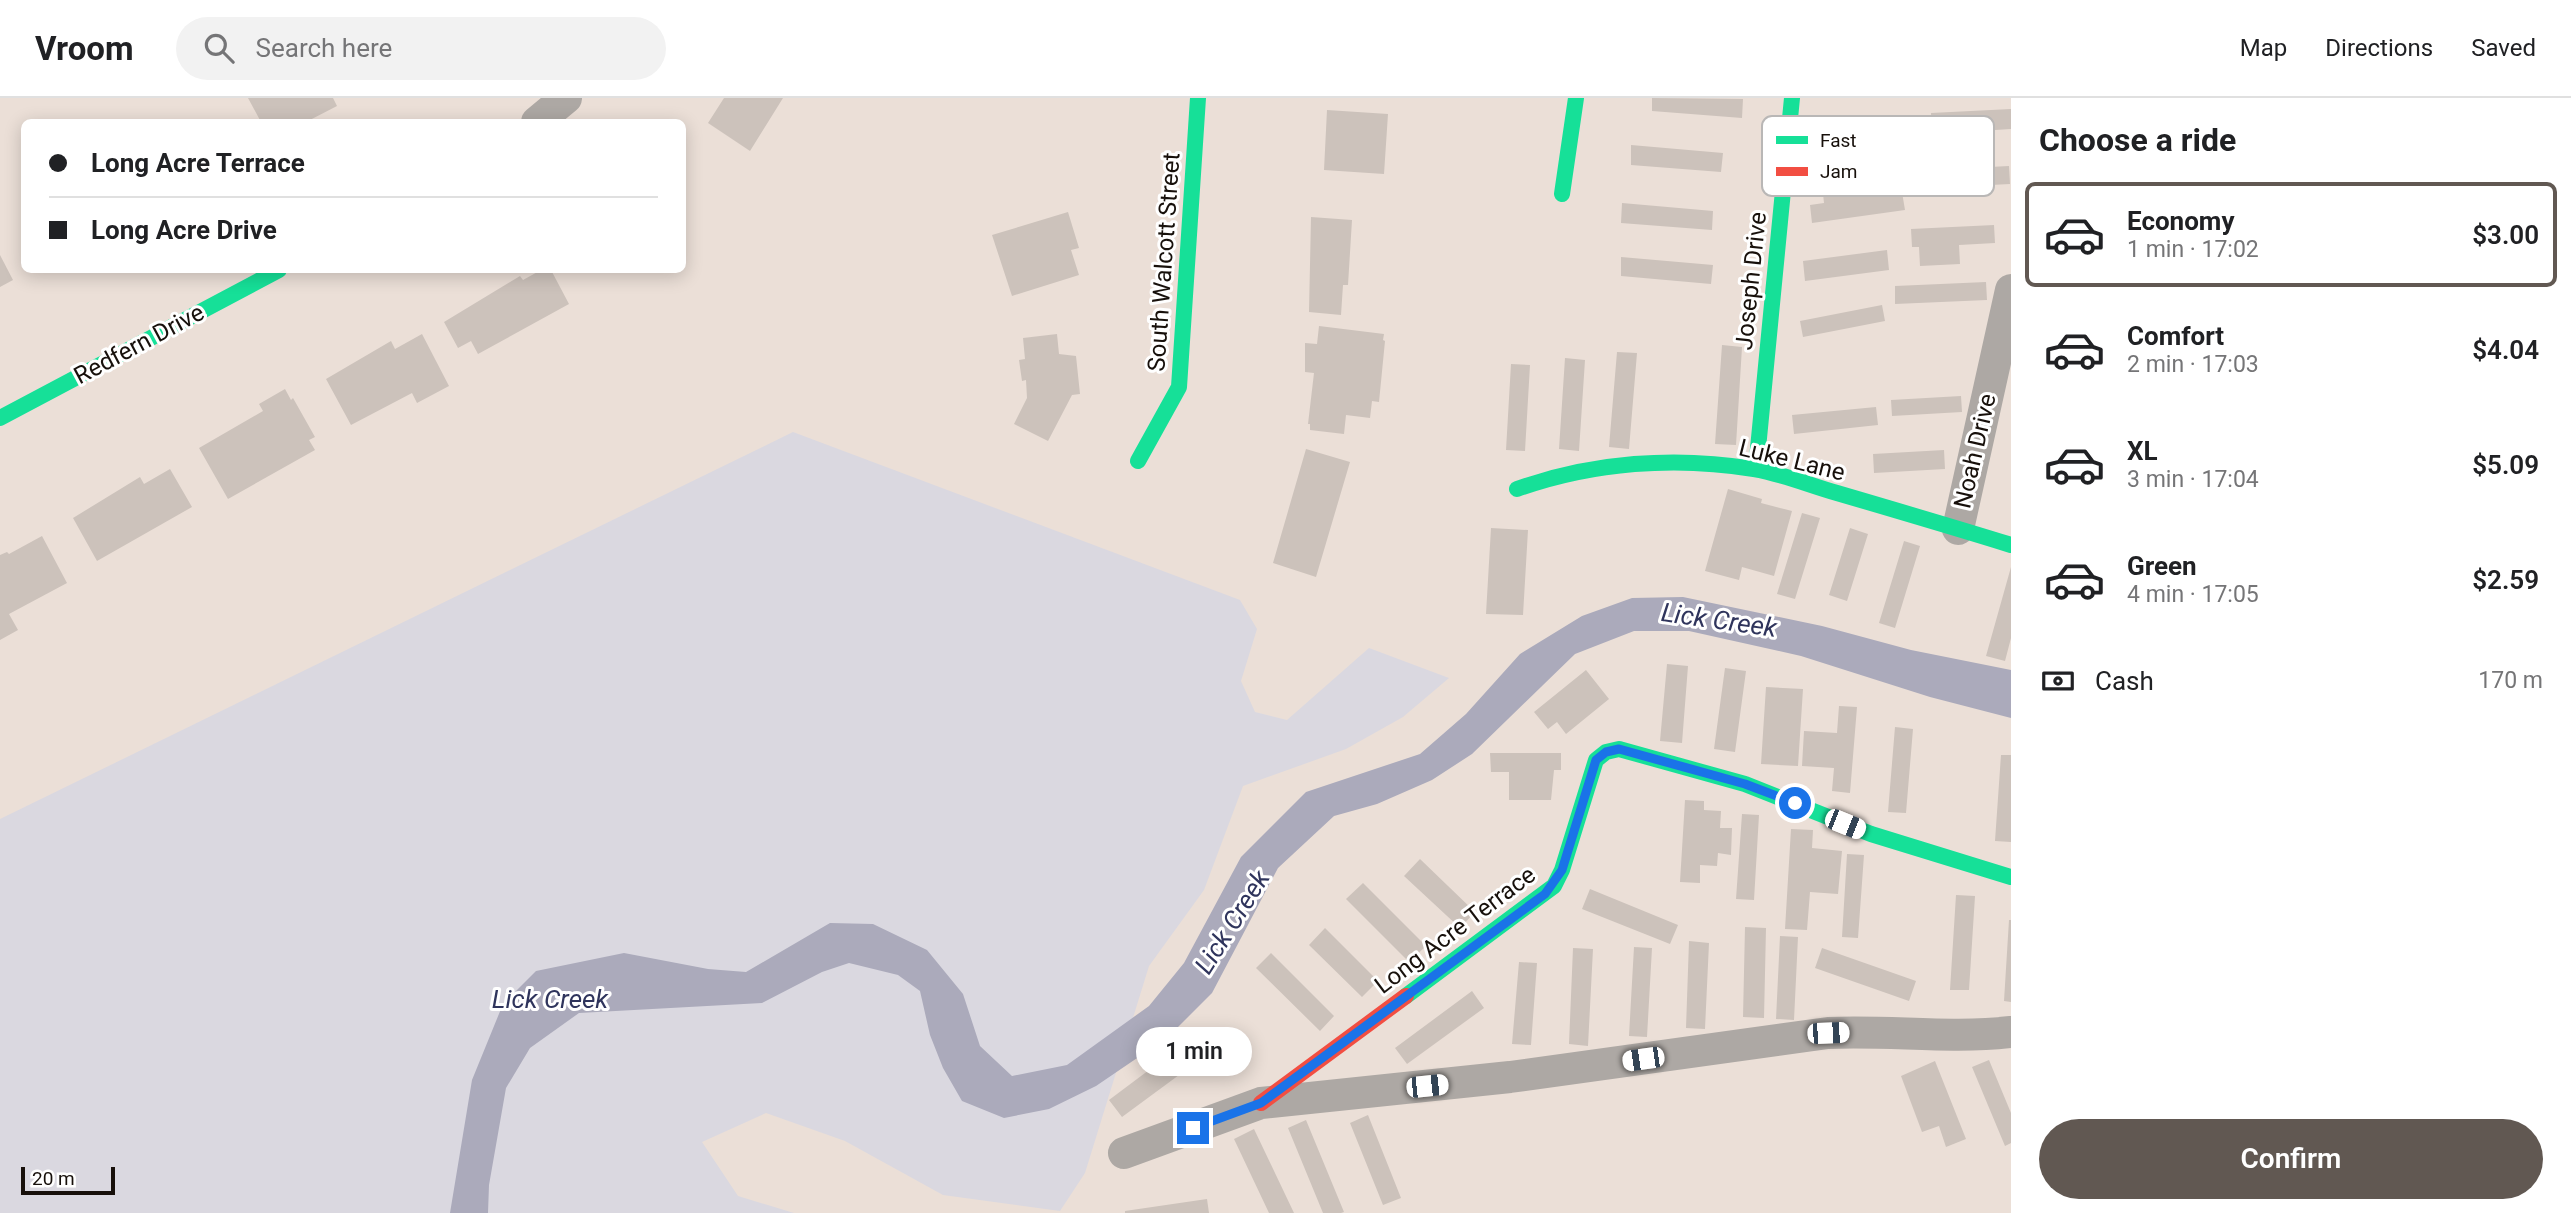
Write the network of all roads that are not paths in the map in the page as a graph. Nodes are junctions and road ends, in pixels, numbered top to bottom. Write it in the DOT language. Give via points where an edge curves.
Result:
graph roads {
  1 [pos="566,98"];
  2 [pos="1198,98"];
  3 [pos="1576,98"];
  4 [pos="1792,98"];
  5 [pos="1790,116"];
  6 [pos="541,119"];
  7 [pos="1562,194"];
  8 [pos="1782,196"];
  9 [pos="273,273"];
  10 [pos="2011,290"];
  11 [pos="0,418"];
  12 [pos="1138,461"];
  13 [pos="1756,469"];
  14 [pos="1517,489"];
  15 [pos="1958,529"];
  16 [pos="2011,545"];
  17 [pos="2011,877"];
  18 [pos="2011,1032"];
  19 [pos="1261,1103"];
  20 [pos="1124,1153"];
  1 -- 6 [label="street"];
  2 -- 12 [label="street, South Walcott Street" via="1179,387"];
  3 -- 7 [label="street"];
  4 -- 5 [label="street, Joseph Drive"];
  8 -- 13 [label="street, Joseph Drive"];
  9 -- 11 [label="street, Redfern Drive"];
  10 -- 15 [label="street, Noah Drive"];
  13 -- 14 [label="street, Luke Lane" via="1696,463 1635,464"];
  13 -- 15 [label="street, Luke Lane"];
  15 -- 16 [label="street, Luke Lane"];
  17 -- 19 [label="street, Long Acre Terrace" via="1871,834 1745,784 1610,750 1596,760 1553,886"];
  18 -- 19 [label="street" via="1978,1036 1828,1033 1510,1077"];
  19 -- 20 [label="street"];
}
